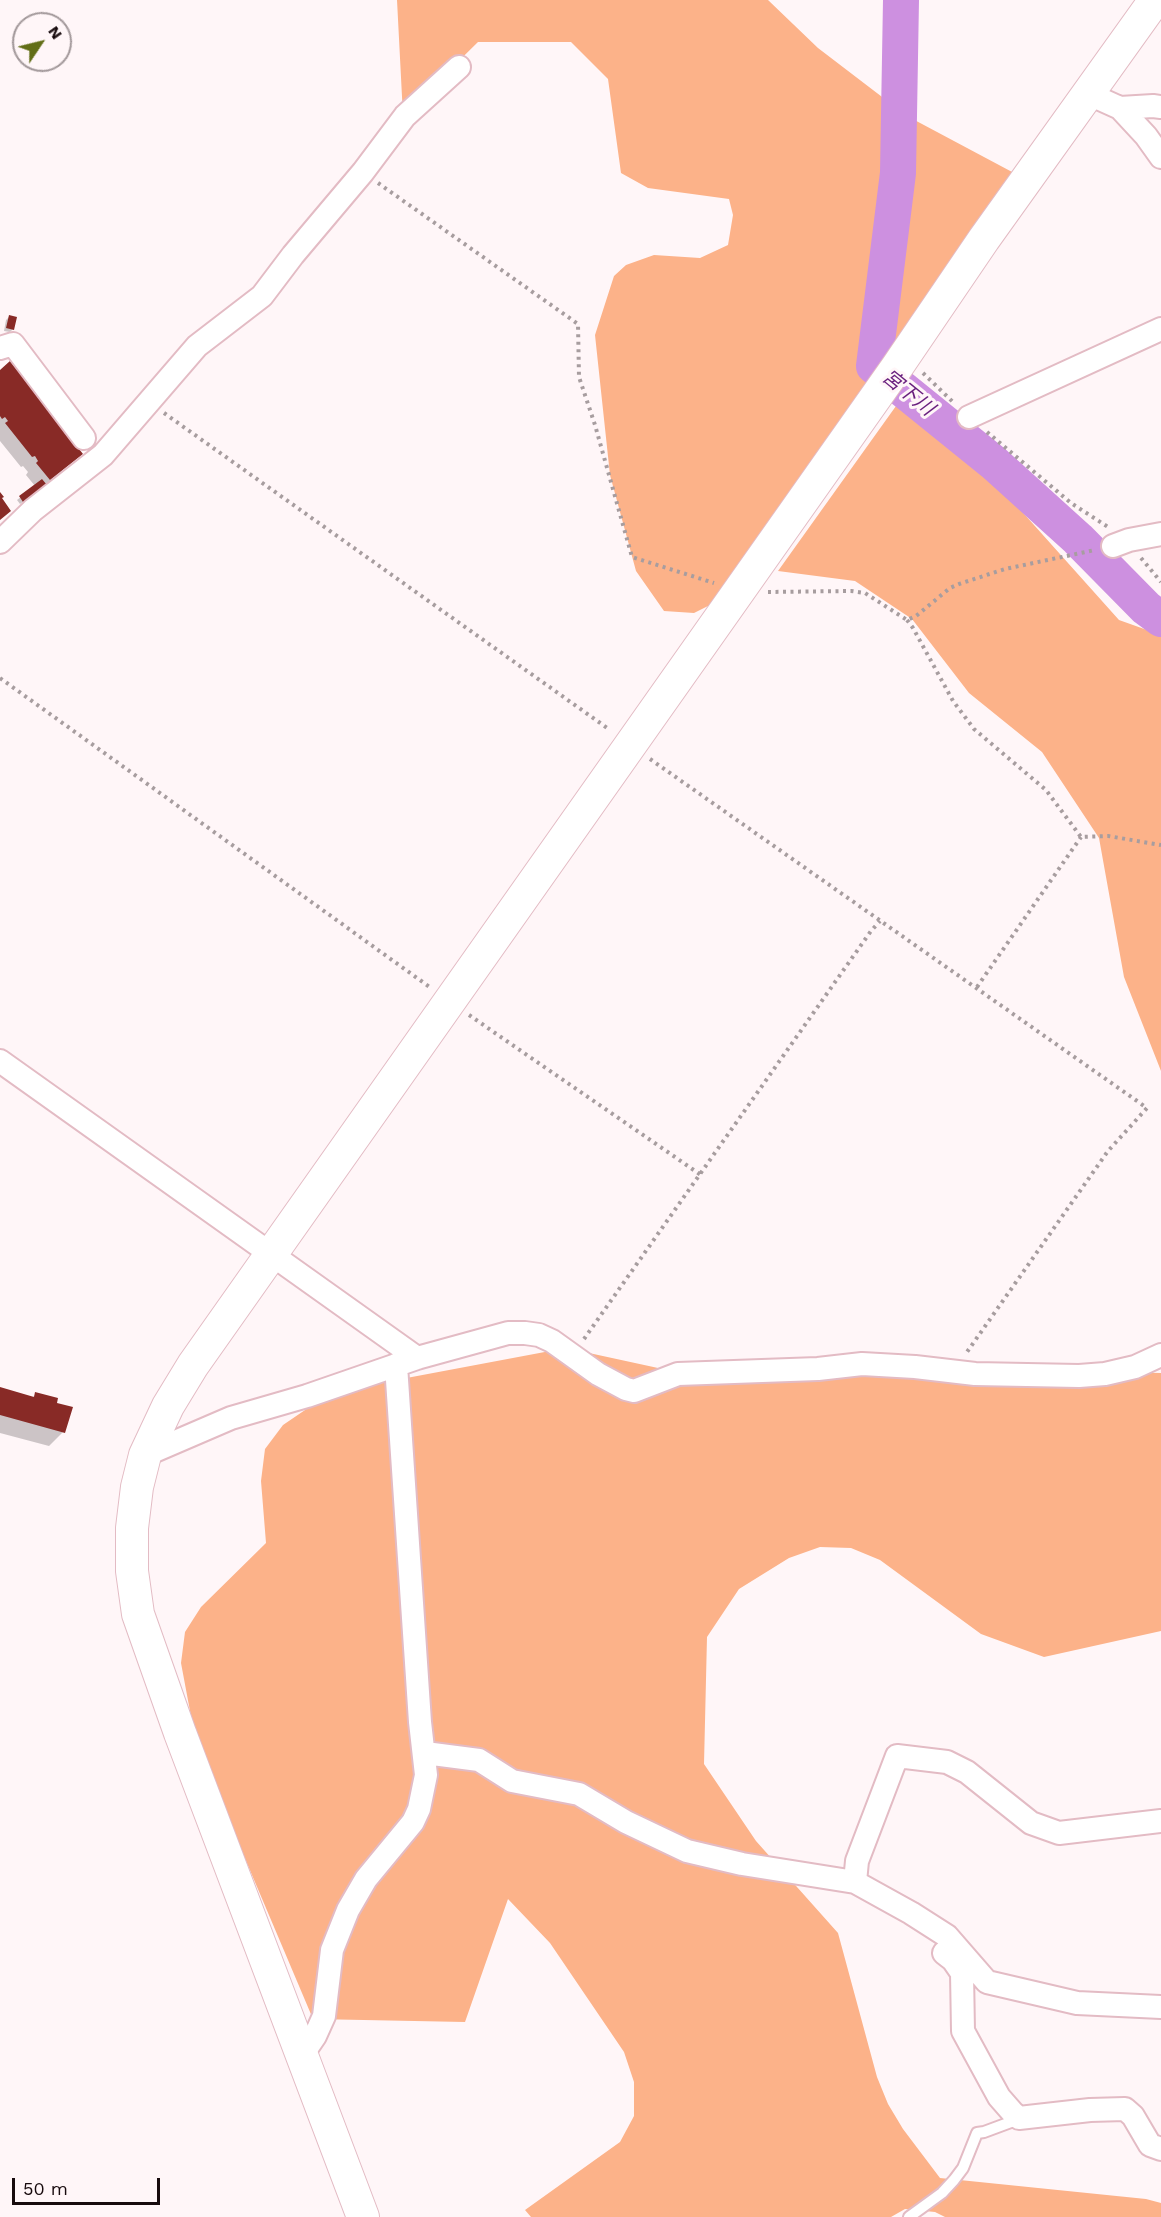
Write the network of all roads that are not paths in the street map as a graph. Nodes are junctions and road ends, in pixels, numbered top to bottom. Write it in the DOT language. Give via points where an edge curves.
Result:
graph roads {
  1 [pos="1155,0"];
  2 [pos="459,67"];
  3 [pos="1089,94"];
  4 [pos="1161,107"];
  5 [pos="1120,108"];
  6 [pos="1161,157"];
  7 [pos="1161,329"];
  8 [pos="0,348"];
  9 [pos="969,417"];
  10 [pos="84,438"];
  11 [pos="1161,534"];
  12 [pos="0,542"];
  13 [pos="1121,543"];
  14 [pos="0,1061"];
  15 [pos="272,1254"];
  16 [pos="1161,1356"];
  17 [pos="417,1358"];
  18 [pos="396,1365"];
  19 [pos="145,1455"];
  20 [pos="425,1753"];
  21 [pos="1161,1821"];
  22 [pos="855,1882"];
  23 [pos="911,1913"];
  24 [pos="1161,2007"];
  25 [pos="303,2055"];
  26 [pos="1019,2118"];
  27 [pos="1161,2149"];
  28 [pos="363,2217"];
  29 [pos="909,2217"];
  1 -- 3 [label="street"];
  2 -- 12 [label="street" via="411,110 262,296 197,346 103,454"];
  3 -- 5 [label="street"];
  3 -- 15 [label="street"];
  4 -- 5 [label="street"];
  5 -- 6 [label="street"];
  7 -- 9 [label="street"];
  8 -- 10 [label="street" via="13,344"];
  11 -- 13 [label="street"];
  14 -- 15 [label="street"];
  15 -- 17 [label="street"];
  15 -- 19 [label="street" via="183,1382"];
  16 -- 17 [label="street" via="1105,1374 1079,1376 952,1372 862,1364 818,1370 678,1374 634,1391 598,1374 552,1341 525,1333 508,1333"];
  17 -- 18 [label="street"];
  18 -- 19 [label="street" via="231,1418"];
  18 -- 20 [label="street"];
  19 -- 25 [label="street" via="132,1528 138,1614"];
  20 -- 22 [label="street" via="479,1760 512,1781 579,1794 687,1851"];
  20 -- 25 [label="street" via="426,1775 419,1809 366,1879 348,1910 332,1950 324,2016"];
  21 -- 22 [label="street" via="1059,1833 1031,1823 967,1772 947,1762 897,1756 857,1861"];
  22 -- 23 [label="street"];
  23 -- 24 [label="street" via="947,1936 987,1982 1077,2003"];
  23 -- 26 [label="street" via="911,1927 953,1960 962,1973 963,2031 999,2097"];
  25 -- 28 [label="street"];
  26 -- 27 [label="street" via="1120,2107 1129,2111 1150,2145"];
  26 -- 29 [label="lane" via="977,2133 954,2180"];
}
